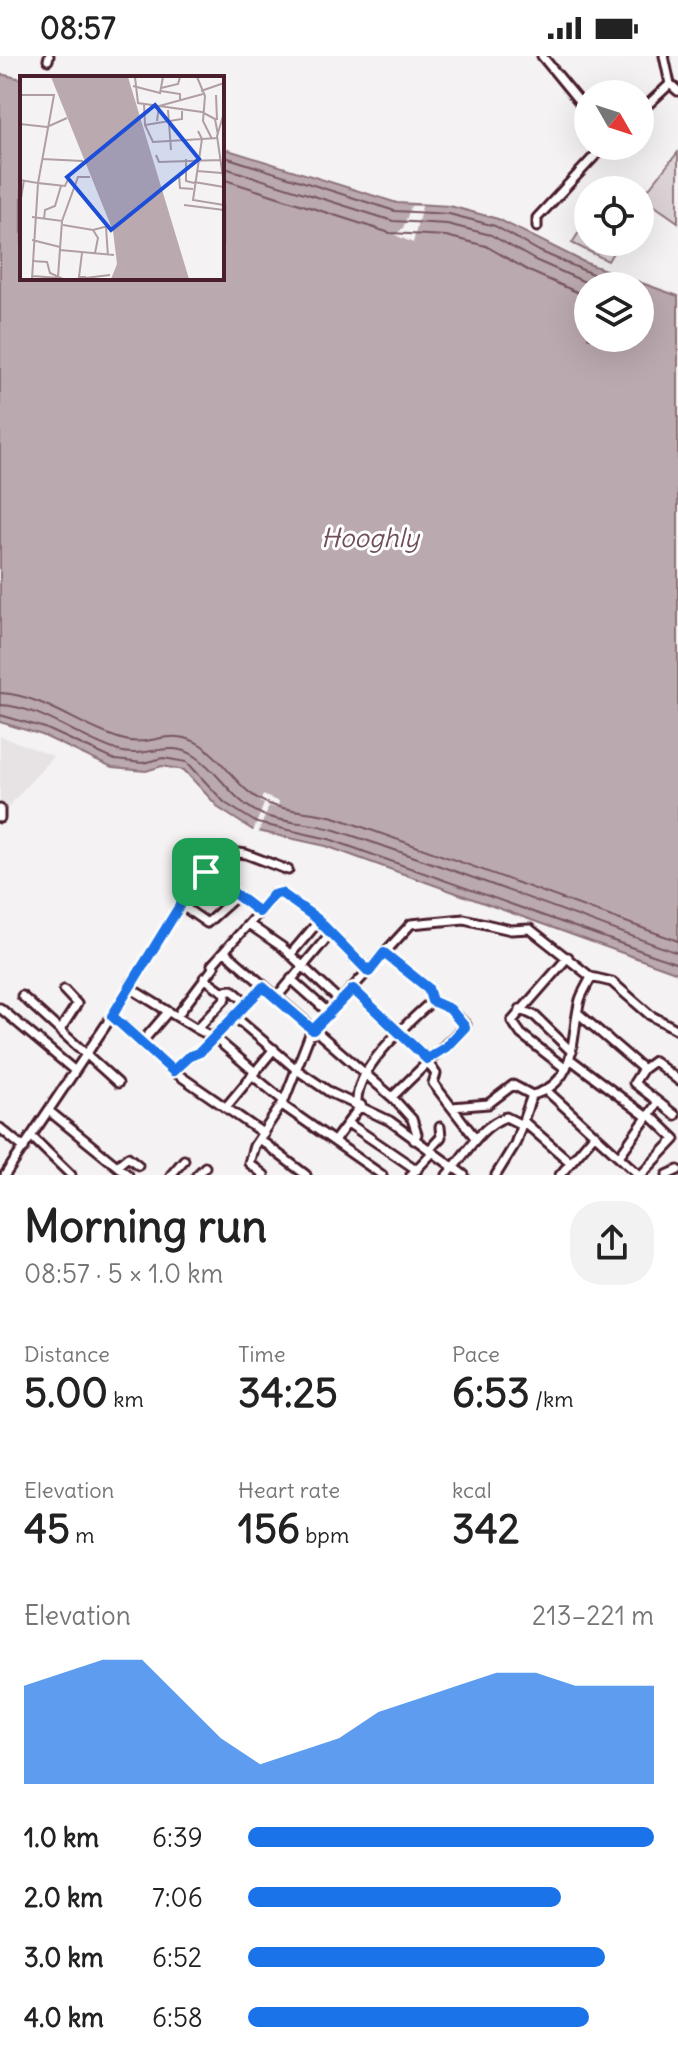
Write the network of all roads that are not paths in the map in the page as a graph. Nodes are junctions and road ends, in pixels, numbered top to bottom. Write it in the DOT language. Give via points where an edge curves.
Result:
graph roads {
  1 [pos="542,56"];
  2 [pos="664,56"];
  3 [pos="670,84"];
  4 [pos="678,91"];
  5 [pos="574,95"];
  6 [pos="654,99"];
  7 [pos="591,160"];
  8 [pos="537,227"];
  9 [pos="0,809"];
  10 [pos="0,818"];
  11 [pos="288,870"];
  12 [pos="206,872"];
  13 [pos="237,896"];
  14 [pos="181,905"];
  15 [pos="259,912"];
  16 [pos="318,922"];
  17 [pos="250,925"];
  18 [pos="330,934"];
  19 [pos="225,952"];
  20 [pos="384,953"];
  21 [pos="290,955"];
  22 [pos="568,957"];
  23 [pos="302,967"];
  24 [pos="369,972"];
  25 [pos="591,977"];
  26 [pos="204,978"];
  27 [pos="291,979"];
  28 [pos="263,987"];
  29 [pos="130,988"];
  30 [pos="353,989"];
  31 [pos="64,990"];
  32 [pos="225,991"];
  33 [pos="22,996"];
  34 [pos="277,997"];
  35 [pos="340,1001"];
  36 [pos="432,1001"];
  37 [pos="247,1003"];
  38 [pos="0,1008"];
  39 [pos="520,1009"];
  40 [pos="180,1012"];
  41 [pos="328,1012"];
  42 [pos="167,1013"];
  43 [pos="579,1014"];
  44 [pos="112,1016"];
  45 [pos="234,1016"];
  46 [pos="197,1029"];
  47 [pos="60,1030"];
  48 [pos="313,1030"];
  49 [pos="678,1030"];
  50 [pos="399,1031"];
  51 [pos="215,1038"];
  52 [pos="142,1042"];
  53 [pos="274,1049"];
  54 [pos="87,1055"];
  55 [pos="571,1055"];
  56 [pos="427,1059"];
  57 [pos="566,1069"];
  58 [pos="643,1069"];
  59 [pos="297,1070"];
  60 [pos="75,1071"];
  61 [pos="173,1071"];
  62 [pos="366,1072"];
  63 [pos="254,1073"];
  64 [pos="678,1080"];
  65 [pos="118,1083"];
  66 [pos="547,1091"];
  67 [pos="532,1095"];
  68 [pos="392,1097"];
  69 [pos="658,1102"];
  70 [pos="283,1103"];
  71 [pos="359,1104"];
  72 [pos="226,1107"];
  73 [pos="452,1107"];
  74 [pos="49,1111"];
  75 [pos="675,1115"];
  76 [pos="648,1116"];
  77 [pos="348,1123"];
  78 [pos="523,1123"];
  79 [pos="440,1127"];
  80 [pos="0,1128"];
  81 [pos="595,1134"];
  82 [pos="32,1137"];
  83 [pos="262,1137"];
  84 [pos="476,1139"];
  85 [pos="335,1140"];
  86 [pos="414,1140"];
  87 [pos="24,1148"];
  88 [pos="430,1152"];
  89 [pos="620,1155"];
  90 [pos="184,1160"];
  91 [pos="570,1162"];
  92 [pos="138,1165"];
  93 [pos="117,1166"];
  94 [pos="205,1167"];
  95 [pos="678,1170"];
  96 [pos="414,1172"];
  97 [pos="450,1172"];
  98 [pos="5,1175"];
  99 [pos="71,1175"];
  100 [pos="128,1175"];
  101 [pos="171,1175"];
  102 [pos="197,1175"];
  103 [pos="264,1175"];
  104 [pos="306,1175"];
  105 [pos="382,1175"];
  106 [pos="464,1175"];
  107 [pos="496,1175"];
  108 [pos="560,1175"];
  109 [pos="640,1175"];
  110 [pos="667,1175"];
  1 -- 5 [label="street"];
  2 -- 3 [label="street"];
  3 -- 4 [label="street"];
  3 -- 6 [label="street"];
  7 -- 8 [label="street" via="537,218"];
  9 -- 10 [label="street"];
  11 -- 12 [label="street" via="230,849"];
  12 -- 13 [label="street"];
  12 -- 14 [label="street"];
  13 -- 14 [label="street" via="207,923"];
  13 -- 15 [label="street"];
  14 -- 29 [label="street"];
  15 -- 16 [label="street" via="279,892"];
  15 -- 17 [label="street"];
  16 -- 18 [label="street"];
  16 -- 21 [label="street"];
  17 -- 19 [label="street"];
  17 -- 21 [label="street"];
  18 -- 23 [label="street"];
  18 -- 24 [label="street"];
  19 -- 26 [label="street"];
  19 -- 28 [label="street"];
  20 -- 22 [label="street" via="411,924 464,919 530,929"];
  20 -- 24 [label="street"];
  20 -- 36 [label="street" via="428,988"];
  21 -- 23 [label="street"];
  22 -- 25 [label="street"];
  22 -- 39 [label="street"];
  23 -- 27 [label="street"];
  23 -- 35 [label="street"];
  24 -- 30 [label="street"];
  25 -- 43 [label="street"];
  25 -- 49 [label="street" via="612,982 650,1015"];
  26 -- 32 [label="street"];
  26 -- 40 [label="street"];
  27 -- 34 [label="street"];
  27 -- 41 [label="street"];
  28 -- 34 [label="street"];
  28 -- 37 [label="street"];
  29 -- 42 [label="street"];
  29 -- 44 [label="street"];
  30 -- 35 [label="street"];
  30 -- 50 [label="street"];
  31 -- 47 [label="street" via="77,1004"];
  32 -- 37 [label="street" via="232,990"];
  32 -- 46 [label="street" via="224,1001"];
  33 -- 47 [label="street"];
  34 -- 48 [label="street"];
  35 -- 41 [label="street"];
  36 -- 50 [label="street"];
  36 -- 56 [label="street" via="466,1025"];
  37 -- 45 [label="street"];
  38 -- 60 [label="street"];
  39 -- 55 [label="street" via="535,1016"];
  39 -- 57 [label="street" via="514,1027"];
  41 -- 48 [label="street"];
  42 -- 46 [label="street"];
  42 -- 52 [label="street"];
  43 -- 55 [label="street"];
  43 -- 58 [label="street"];
  44 -- 52 [label="street"];
  44 -- 54 [label="street"];
  45 -- 51 [label="street"];
  45 -- 53 [label="street"];
  46 -- 51 [label="street"];
  47 -- 54 [label="street"];
  48 -- 59 [label="street"];
  48 -- 62 [label="street"];
  50 -- 56 [label="street"];
  50 -- 62 [label="street"];
  51 -- 61 [label="street"];
  51 -- 63 [label="street"];
  52 -- 61 [label="street"];
  53 -- 59 [label="street"];
  53 -- 63 [label="street"];
  54 -- 60 [label="street"];
  54 -- 65 [label="street"];
  55 -- 57 [label="street"];
  55 -- 76 [label="street"];
  56 -- 68 [label="street"];
  56 -- 73 [label="street" via="436,1074 433,1083"];
  57 -- 66 [label="street"];
  58 -- 64 [label="street" via="654,1061"];
  58 -- 69 [label="street" via="634,1083"];
  59 -- 70 [label="street"];
  59 -- 71 [label="street"];
  60 -- 74 [label="street"];
  61 -- 72 [label="street"];
  62 -- 68 [label="street"];
  62 -- 71 [label="street"];
  63 -- 70 [label="street"];
  63 -- 72 [label="street"];
  66 -- 67 [label="street"];
  66 -- 81 [label="street"];
  67 -- 73 [label="street" via="513,1085 488,1104"];
  67 -- 78 [label="street"];
  68 -- 86 [label="street" via="412,1119"];
  69 -- 75 [label="street"];
  69 -- 76 [label="street"];
  70 -- 83 [label="street"];
  70 -- 85 [label="street"];
  71 -- 77 [label="street"];
  71 -- 86 [label="street"];
  72 -- 83 [label="street"];
  73 -- 84 [label="street"];
  74 -- 82 [label="street"];
  74 -- 93 [label="street"];
  76 -- 89 [label="street"];
  76 -- 109 [label="street" via="675,1139"];
  77 -- 85 [label="street"];
  77 -- 96 [label="street"];
  78 -- 84 [label="street" via="501,1118"];
  78 -- 91 [label="street"];
  78 -- 107 [label="street"];
  79 -- 88 [label="street" via="441,1137"];
  80 -- 87 [label="street"];
  81 -- 89 [label="street"];
  81 -- 91 [label="street"];
  82 -- 87 [label="street"];
  82 -- 99 [label="street"];
  83 -- 103 [label="street" via="249,1163"];
  83 -- 104 [label="street"];
  84 -- 97 [label="street"];
  85 -- 105 [label="street"];
  86 -- 88 [label="street"];
  87 -- 98 [label="street"];
  88 -- 96 [label="street"];
  88 -- 97 [label="street"];
  89 -- 109 [label="street"];
  90 -- 101 [label="street"];
  91 -- 108 [label="street"];
  92 -- 93 [label="street" via="128,1157"];
  93 -- 100 [label="street"];
  94 -- 102 [label="street"];
  95 -- 110 [label="street"];
  97 -- 106 [label="street"];
}
